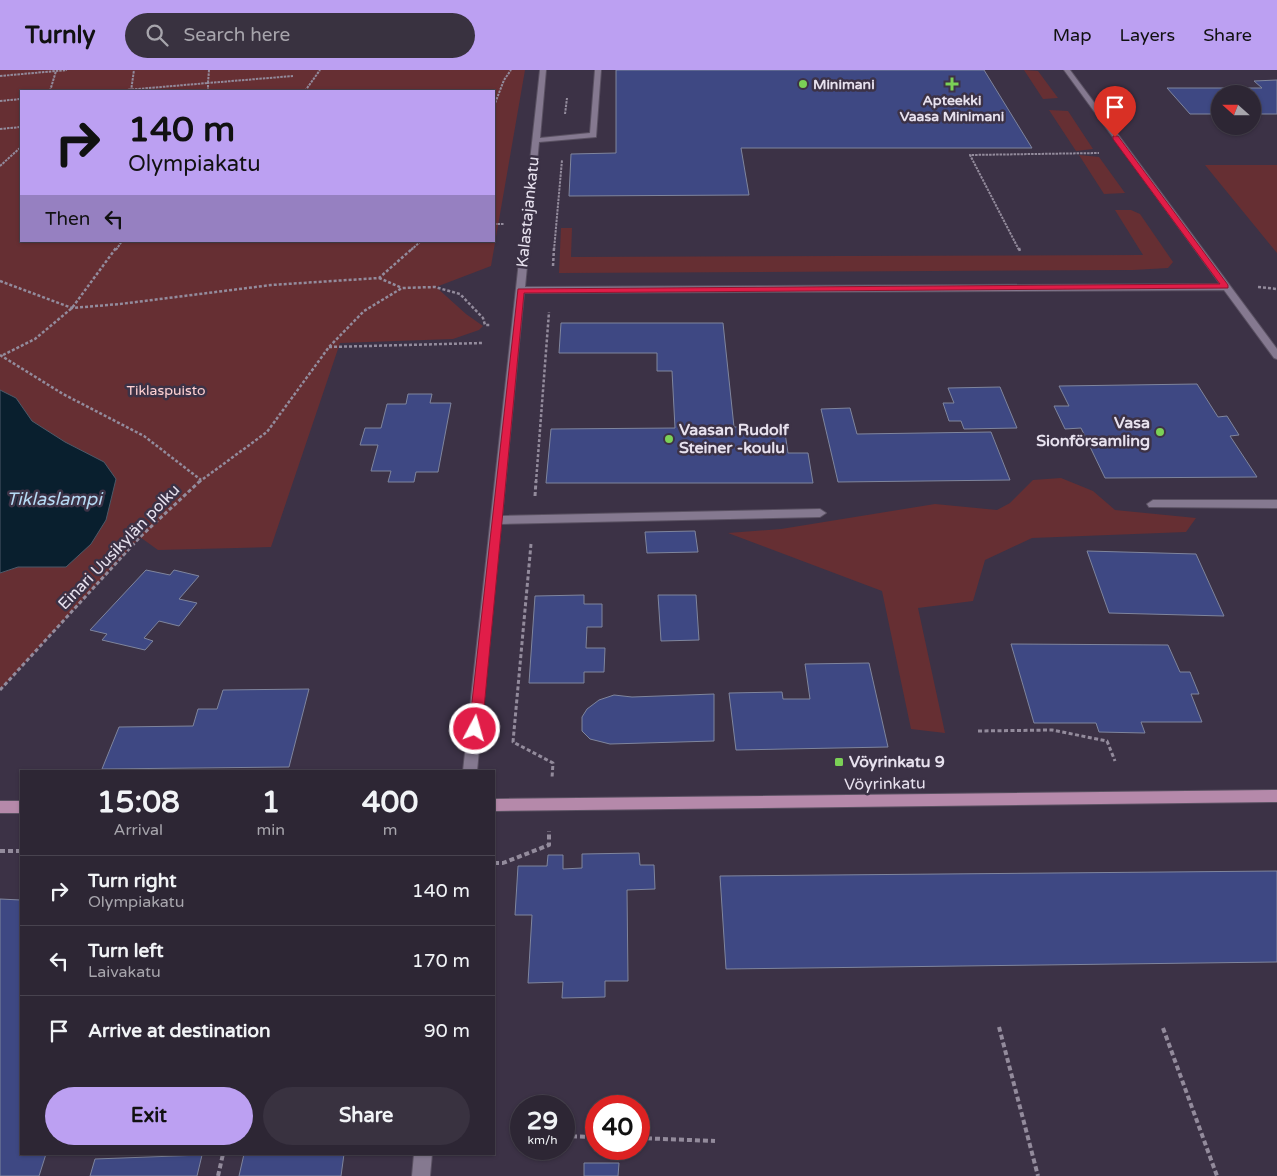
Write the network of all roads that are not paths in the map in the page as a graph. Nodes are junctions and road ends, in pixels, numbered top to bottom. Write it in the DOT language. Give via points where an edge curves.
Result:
graph roads {
  1 [pos="543,70"];
  2 [pos="598,70"];
  3 [pos="1067,70"];
  4 [pos="536,140"];
  5 [pos="1225,287"];
  6 [pos="520,290"];
  7 [pos="1277,356"];
  8 [pos="1153,504"];
  9 [pos="1277,504"];
  10 [pos="820,513"];
  11 [pos="497,520"];
  12 [pos="470,770"];
  13 [pos="1277,796"];
  14 [pos="495,805"];
  15 [pos="0,807"];
  16 [pos="20,807"];
  17 [pos="423,1155"];
  18 [pos="421,1176"];
  1 -- 4 [label="street, Kalastajankatu"];
  2 -- 4 [label="street" via="593,135"];
  3 -- 5 [label="street"];
  4 -- 6 [label="street, Kalastajankatu"];
  5 -- 6 [label="street"];
  5 -- 7 [label="street"];
  6 -- 11 [label="street, Kalastajankatu"];
  8 -- 9 [label="street"];
  10 -- 11 [label="street"];
  11 -- 12 [label="street, Kalastajankatu"];
  13 -- 14 [label="main road, Vöyrinkatu"];
  15 -- 16 [label="main road"];
  17 -- 18 [label="street"];
}
